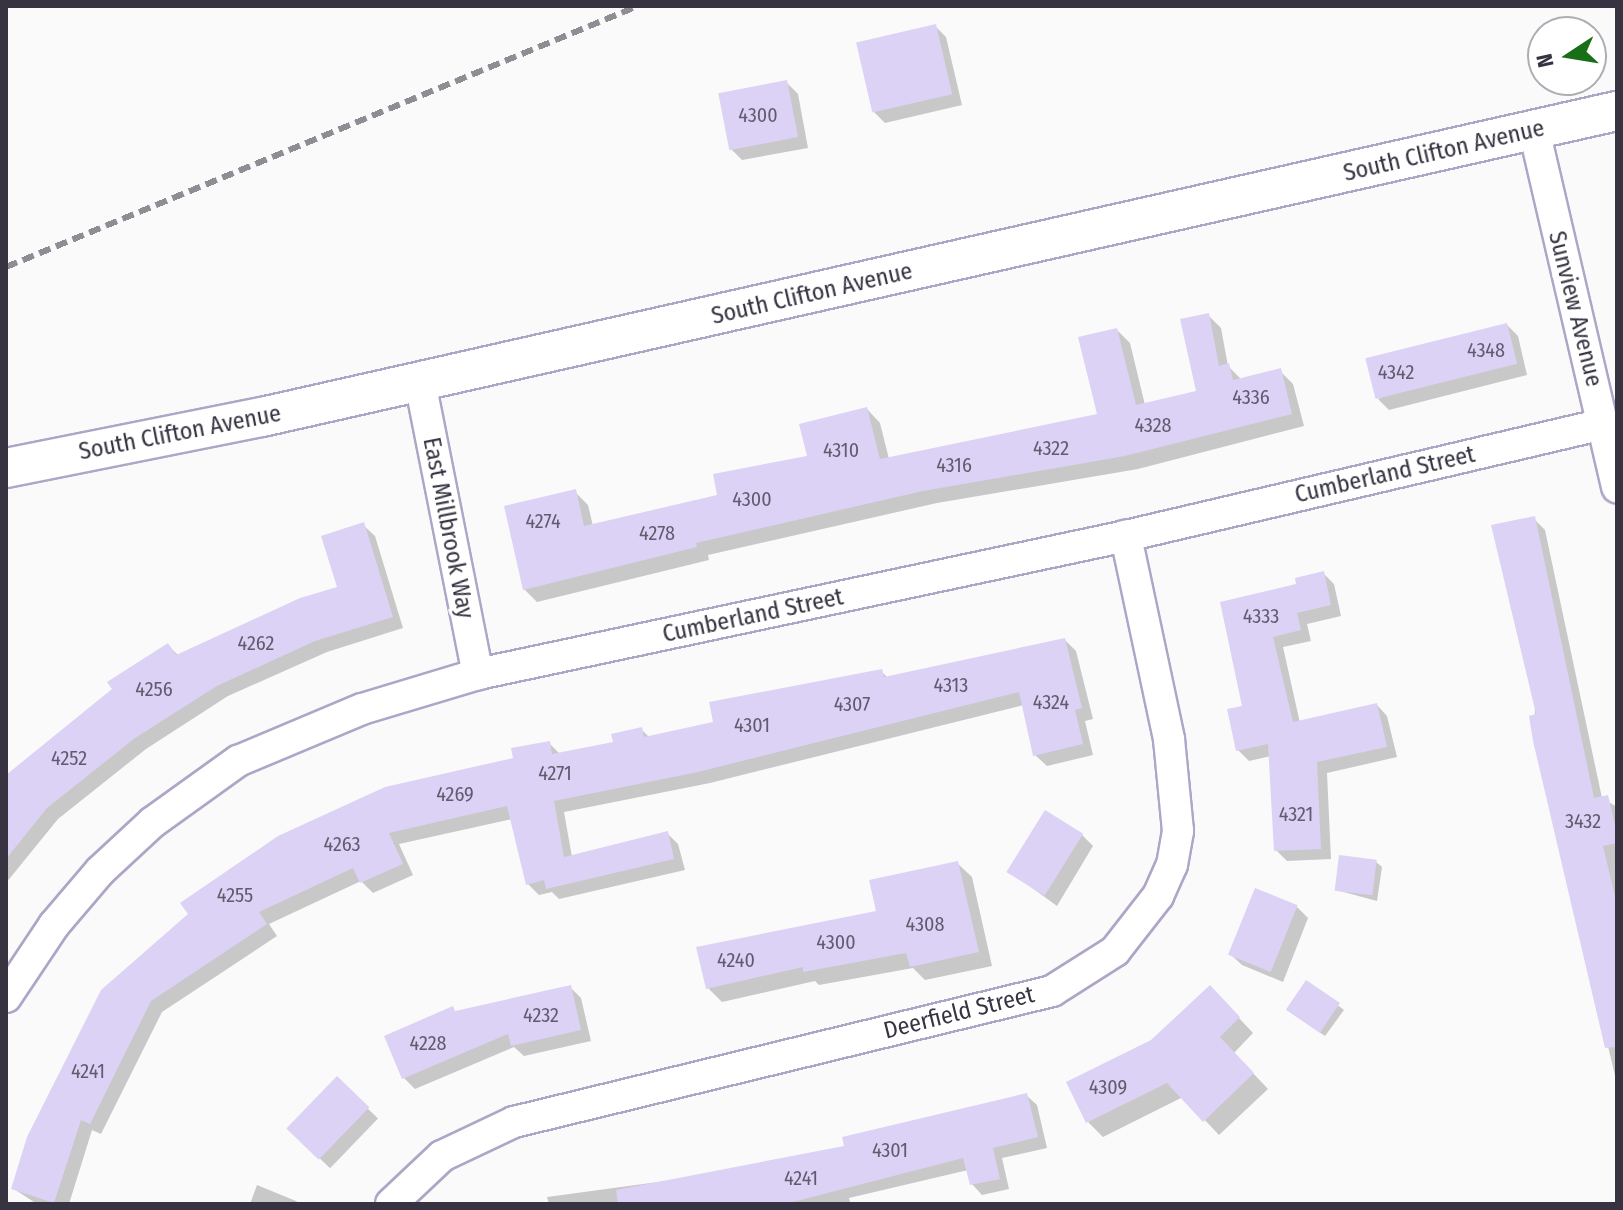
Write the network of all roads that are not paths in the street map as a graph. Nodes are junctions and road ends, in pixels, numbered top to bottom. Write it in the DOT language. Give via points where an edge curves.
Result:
graph roads {
  1 [pos="1617,111"];
  2 [pos="1534,130"];
  3 [pos="420,382"];
  4 [pos="1603,424"];
  5 [pos="6,468"];
  6 [pos="1617,488"];
  7 [pos="1126,536"];
  8 [pos="478,674"];
  9 [pos="8,987"];
  10 [pos="391,1204"];
  1 -- 2 [label="street, South Clifton Avenue"];
  2 -- 3 [label="street, South Clifton Avenue"];
  2 -- 4 [label="street, Sunview Avenue"];
  3 -- 5 [label="street, South Clifton Avenue"];
  3 -- 8 [label="street, East Millbrook Way"];
  4 -- 6 [label="street, Sunview Avenue"];
  4 -- 7 [label="street, Cumberland Street"];
  7 -- 8 [label="street, Cumberland Street"];
  7 -- 10 [label="street, Deerfield Street" via="1169,739 1178,831 1172,865 1158,896 1115,951 1052,991 514,1122 442,1156"];
  8 -- 9 [label="street, Cumberland Street" via="362,709 238,761 211,778 100,871"];
}
